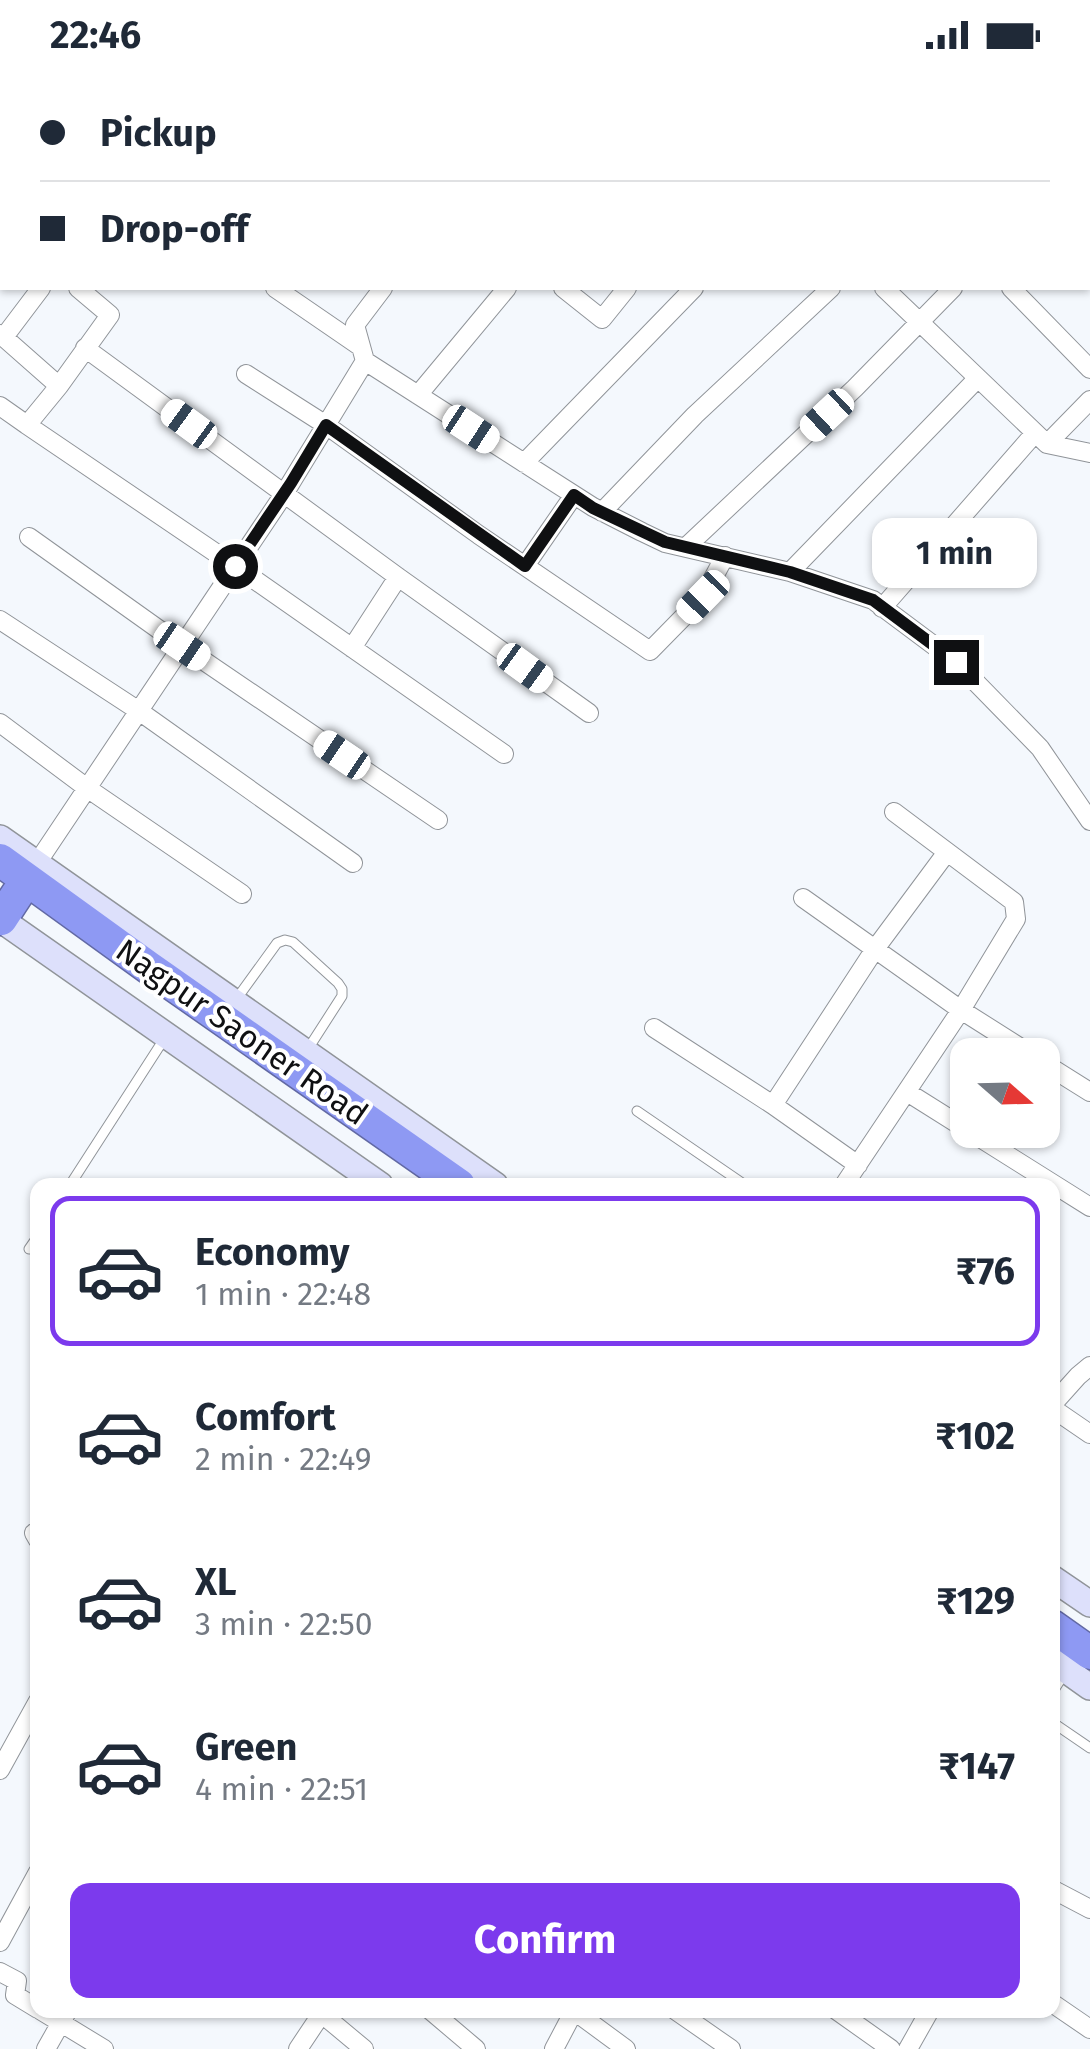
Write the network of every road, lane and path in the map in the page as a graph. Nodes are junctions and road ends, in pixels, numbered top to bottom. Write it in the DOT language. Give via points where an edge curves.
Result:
graph roads {
  1 [pos="39,290"];
  2 [pos="80,290"];
  3 [pos="278,290"];
  4 [pos="381,290"];
  5 [pos="505,290"];
  6 [pos="566,290"];
  7 [pos="625,290"];
  8 [pos="692,290"];
  9 [pos="828,290"];
  10 [pos="886,290"];
  11 [pos="951,290"];
  12 [pos="1013,290"];
  13 [pos="919,322"];
  14 [pos="2,335"];
  15 [pos="86,348"];
  16 [pos="363,354"];
  17 [pos="1090,369"];
  18 [pos="246,374"];
  19 [pos="977,379"];
  20 [pos="59,386"];
  21 [pos="418,395"];
  22 [pos="1090,400"];
  23 [pos="0,406"];
  24 [pos="27,425"];
  25 [pos="326,425"];
  26 [pos="1041,439"];
  27 [pos="1090,453"];
  28 [pos="524,463"];
  29 [pos="284,494"];
  30 [pos="574,495"];
  31 [pos="602,512"];
  32 [pos="29,537"];
  33 [pos="686,547"];
  34 [pos="726,556"];
  35 [pos="235,566"];
  36 [pos="525,566"];
  37 [pos="790,572"];
  38 [pos="398,577"];
  39 [pos="882,608"];
  40 [pos="0,620"];
  41 [pos="182,646"];
  42 [pos="352,648"];
  43 [pos="139,711"];
  44 [pos="589,713"];
  45 [pos="0,723"];
  46 [pos="504,754"];
  47 [pos="88,788"];
  48 [pos="894,812"];
  49 [pos="438,820"];
  50 [pos="1090,821"];
  51 [pos="0,838"];
  52 [pos="947,852"];
  53 [pos="354,863"];
  54 [pos="11,888"];
  55 [pos="242,894"];
  56 [pos="803,898"];
  57 [pos="875,949"];
  58 [pos="234,1003"];
  59 [pos="961,1010"];
  60 [pos="654,1028"];
  61 [pos="166,1035"];
  62 [pos="1005,1038"];
  63 [pos="306,1052"];
  64 [pos="1060,1073"];
  65 [pos="907,1092"];
  66 [pos="1090,1092"];
  67 [pos="773,1105"];
  68 [pos="637,1111"];
  69 [pos="858,1165"];
  70 [pos="74,1178"];
  71 [pos="370,1178"];
  72 [pos="419,1178"];
  73 [pos="448,1178"];
  74 [pos="485,1178"];
  75 [pos="735,1178"];
  76 [pos="849,1178"];
  77 [pos="1044,1178"];
  78 [pos="1060,1188"];
  79 [pos="1090,1207"];
  80 [pos="1090,1366"];
  81 [pos="1060,1398"];
  82 [pos="1060,1412"];
  83 [pos="1090,1434"];
  84 [pos="1060,1583"];
  85 [pos="1090,1604"];
  86 [pos="1060,1607"];
  87 [pos="1090,1628"];
  88 [pos="1065,1669"];
  89 [pos="1090,1687"];
  90 [pos="30,1716"];
  91 [pos="1060,1727"];
  92 [pos="1090,1748"];
  93 [pos="0,1770"];
  94 [pos="30,1887"];
  95 [pos="1060,1893"];
  96 [pos="1090,1908"];
  97 [pos="0,1942"];
  98 [pos="0,1972"];
  99 [pos="30,2004"];
  100 [pos="1060,2009"];
  101 [pos="63,2018"];
  102 [pos="66,2018"];
  103 [pos="319,2018"];
  104 [pos="330,2018"];
  105 [pos="439,2018"];
  106 [pos="570,2018"];
  107 [pos="585,2018"];
  108 [pos="686,2018"];
  109 [pos="847,2018"];
  110 [pos="925,2018"];
  111 [pos="1090,2029"];
  112 [pos="46,2049"];
  113 [pos="104,2049"];
  114 [pos="298,2049"];
  115 [pos="364,2049"];
  116 [pos="476,2049"];
  117 [pos="554,2049"];
  118 [pos="626,2049"];
  119 [pos="731,2049"];
  120 [pos="891,2049"];
  121 [pos="908,2049"];
  1 -- 14 [label="street"];
  2 -- 15 [label="street" via="110,315"];
  3 -- 16 [label="street"];
  4 -- 16 [label="street" via="355,324"];
  5 -- 21 [label="street"];
  6 -- 7 [label="street" via="602,319"];
  8 -- 28 [label="street"];
  9 -- 31 [label="street"];
  10 -- 13 [label="street"];
  11 -- 13 [label="street"];
  12 -- 17 [label="street"];
  13 -- 19 [label="street"];
  13 -- 33 [label="street"];
  14 -- 20 [label="street"];
  15 -- 20 [label="street"];
  15 -- 29 [label="street"];
  16 -- 21 [label="street"];
  16 -- 25 [label="street"];
  18 -- 25 [label="street"];
  19 -- 26 [label="street"];
  19 -- 37 [label="street"];
  20 -- 24 [label="street"];
  21 -- 28 [label="street"];
  22 -- 26 [label="street"];
  23 -- 24 [label="street"];
  24 -- 35 [label="street"];
  25 -- 29 [label="street"];
  25 -- 36 [label="street"];
  26 -- 27 [label="street"];
  26 -- 39 [label="street"];
  28 -- 30 [label="street"];
  29 -- 35 [label="street"];
  29 -- 38 [label="street"];
  30 -- 31 [label="street"];
  30 -- 36 [label="street"];
  31 -- 33 [label="street"];
  32 -- 41 [label="street"];
  33 -- 34 [label="street"];
  34 -- 36 [label="street" via="703,597 650,651"];
  34 -- 37 [label="street"];
  35 -- 41 [label="street"];
  35 -- 42 [label="street"];
  37 -- 39 [label="street"];
  38 -- 42 [label="street"];
  38 -- 44 [label="street"];
  39 -- 50 [label="street" via="968,674 1040,748"];
  40 -- 43 [label="street"];
  41 -- 43 [label="street"];
  41 -- 49 [label="street"];
  42 -- 46 [label="street"];
  43 -- 47 [label="street"];
  43 -- 53 [label="street"];
  45 -- 47 [label="street"];
  47 -- 54 [label="street"];
  47 -- 55 [label="street"];
  48 -- 52 [label="street"];
  51 -- 54 [label="street"];
  52 -- 57 [label="street"];
  52 -- 59 [label="street" via="1014,902 1016,920"];
  54 -- 58 [label="street"];
  54 -- 61 [label="street"];
  54 -- 72 [label="highway, Nagpur Saoner Road"];
  54 -- 73 [label="highway, Nagpur Saoner Road"];
  56 -- 57 [label="street"];
  57 -- 59 [label="street"];
  57 -- 67 [label="street"];
  58 -- 63 [label="street"];
  58 -- 63 [label="lane" via="277,943 292,942 342,989"];
  59 -- 62 [label="street"];
  59 -- 65 [label="street"];
  60 -- 67 [label="street"];
  61 -- 70 [label="lane"];
  61 -- 71 [label="street"];
  63 -- 74 [label="street"];
  64 -- 66 [label="street"];
  65 -- 69 [label="street"];
  65 -- 77 [label="street"];
  67 -- 69 [label="street"];
  68 -- 75 [label="lane"];
  69 -- 76 [label="street"];
  78 -- 79 [label="street"];
  80 -- 81 [label="street"];
  82 -- 83 [label="street"];
  84 -- 85 [label="street"];
  86 -- 87 [label="highway"];
  88 -- 89 [label="street"];
  90 -- 93 [label="street"];
  91 -- 92 [label="lane"];
  94 -- 97 [label="street"];
  95 -- 96 [label="street"];
  98 -- 99 [label="street" via="17,1981 16,1995"];
  100 -- 111 [label="street"];
  101 -- 112 [label="street"];
  102 -- 113 [label="street"];
  103 -- 114 [label="street"];
  104 -- 115 [label="street"];
  105 -- 116 [label="street"];
  106 -- 117 [label="street"];
  107 -- 118 [label="street"];
  108 -- 119 [label="street"];
  109 -- 120 [label="street"];
  110 -- 121 [label="street"];
}
